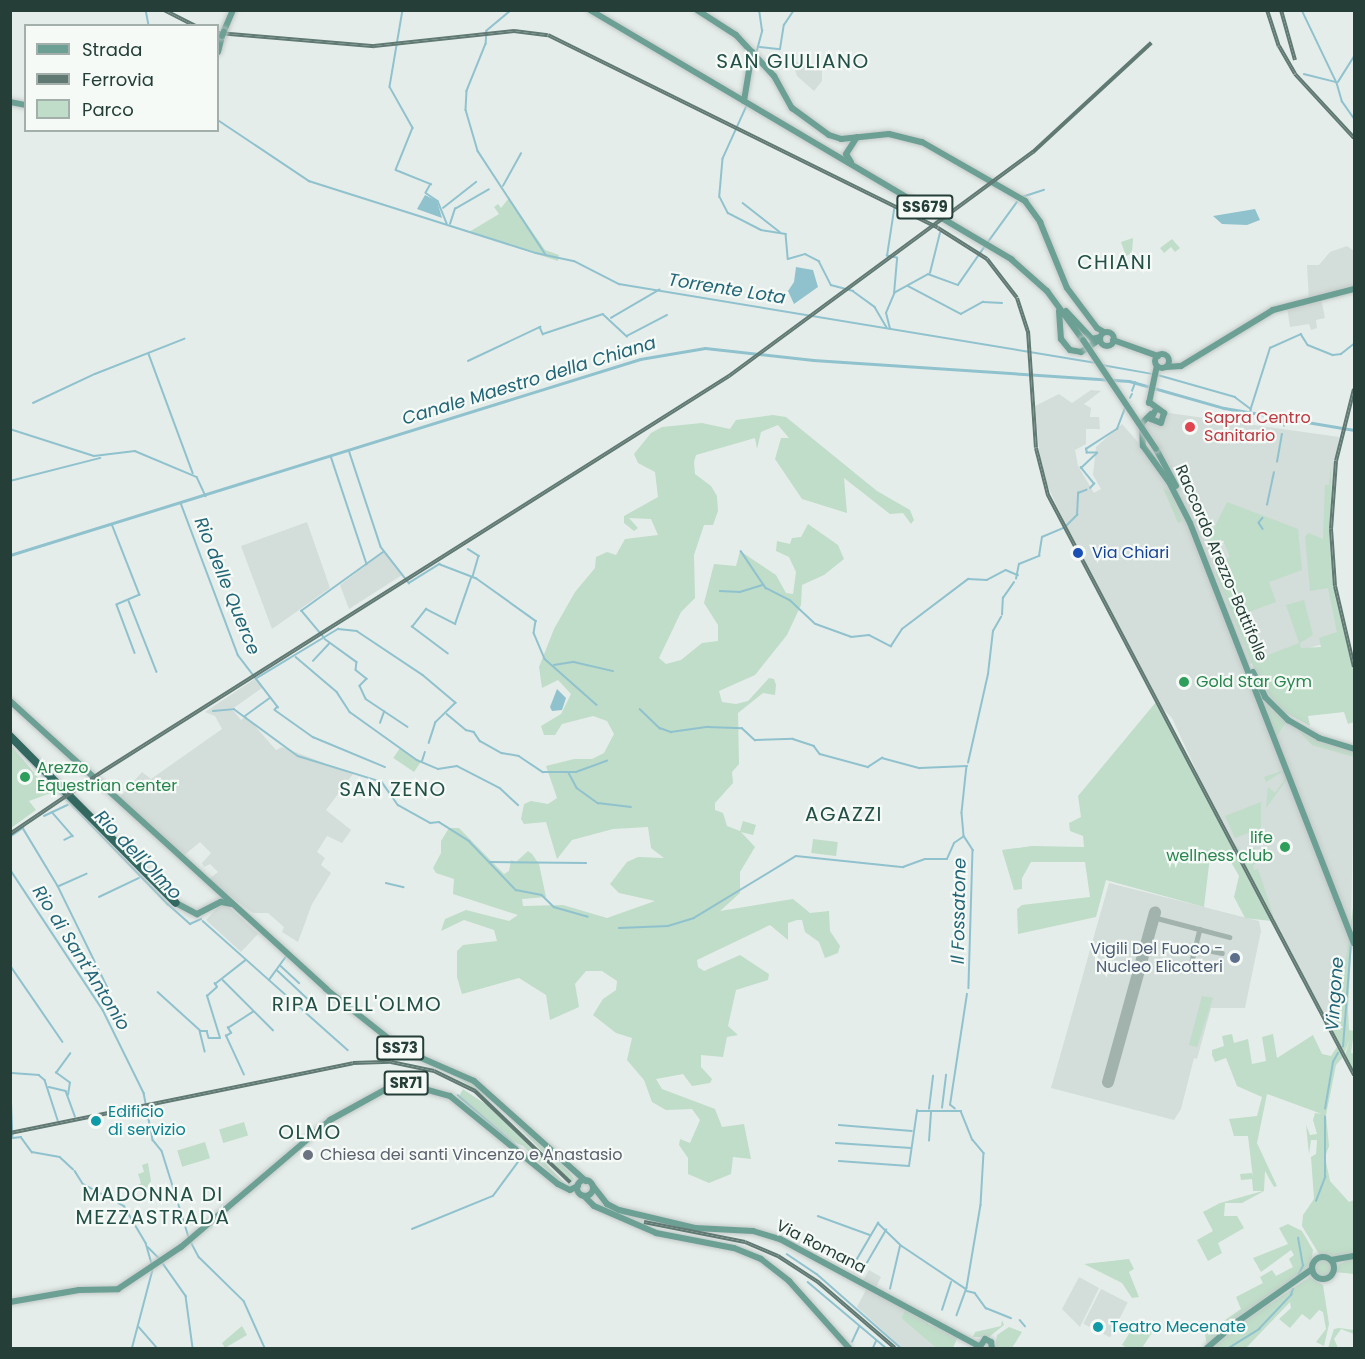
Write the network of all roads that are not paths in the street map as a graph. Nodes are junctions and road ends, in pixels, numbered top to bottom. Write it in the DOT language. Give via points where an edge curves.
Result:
graph roads {
  1 [pos="233,10"];
  2 [pos="590,10"];
  3 [pos="698,10"];
  4 [pos="219,48"];
  5 [pos="754,54"];
  6 [pos="744,97"];
  7 [pos="857,136"];
  8 [pos="856,167"];
  9 [pos="1354,289"];
  10 [pos="1047,291"];
  11 [pos="1057,305"];
  12 [pos="1061,328"];
  13 [pos="1078,334"];
  14 [pos="1101,337"];
  15 [pos="1112,342"];
  16 [pos="1160,368"];
  17 [pos="10,701"];
  18 [pos="10,737"];
  19 [pos="1354,750"];
  20 [pos="218,902"];
  21 [pos="176,903"];
  22 [pos="236,908"];
  23 [pos="1354,943"];
  24 [pos="585,1189"];
  25 [pos="645,1216"];
  26 [pos="636,1230"];
  27 [pos="1353,1256"];
  28 [pos="1331,1260"];
  29 [pos="1312,1269"];
  30 [pos="1334,1269"];
  31 [pos="1316,1276"];
  32 [pos="1302,1278"];
  33 [pos="10,1302"];
  34 [pos="980,1345"];
  35 [pos="992,1347"];
  36 [pos="849,1348"];
  37 [pos="1207,1348"];
  1 -- 4 [label="main road"];
  2 -- 6 [label="main road, Raccordo Arezzo-Battifolle / SS679"];
  3 -- 5 [label="main road" via="732,32"];
  5 -- 6 [label="main road"];
  5 -- 7 [label="main road" via="774,76 790,105 812,125 837,139"];
  6 -- 8 [label="main road, Raccordo Arezzo-Battifolle / SS679"];
  7 -- 8 [label="main road" via="846,154"];
  7 -- 14 [label="main road" via="888,134 922,142 1024,201 1040,222 1067,288"];
  8 -- 10 [label="main road, Raccordo Arezzo-Battifolle / SS679" via="1011,260"];
  9 -- 16 [label="main road" via="1273,310 1185,364"];
  10 -- 11 [label="main road, Raccordo Arezzo-Battifolle / SS679"];
  10 -- 14 [label="main road" via="1088,336 1095,340"];
  11 -- 12 [label="main road"];
  11 -- 13 [label="main road, Raccordo Arezzo-Battifolle / SS679"];
  12 -- 13 [label="main road" via="1068,325"];
  12 -- 14 [label="main road" via="1062,342 1070,350 1081,352"];
  13 -- 19 [label="main road, Raccordo Arezzo-Battifolle / SS679, bridge" via="1156,449 1190,517 1265,697 1304,731"];
  14 -- 15 [label="main road"];
  14 -- 15 [label="main road" via="1111,333"];
  15 -- 16 [label="main road"];
  16 -- 23 [label="main road" via="1150,398 1152,414 1143,420 1143,446 1169,482 1190,523"];
  17 -- 20 [label="main road" via="216,889"];
  18 -- 21 [label="highway"];
  20 -- 21 [label="main road" via="197,914"];
  20 -- 22 [label="main road, SS73"];
  20 -- 22 [label="main road"];
  22 -- 24 [label="main road, SS73" via="391,1043 474,1081 574,1172"];
  24 -- 25 [label="main road, Via Romana / SR71" via="613,1210"];
  24 -- 26 [label="main road, SS73" via="592,1203"];
  24 -- 26 [label="main road, SS73" via="594,1206"];
  24 -- 33 [label="main road, SR71" via="562,1189 450,1096 429,1088 394,1083 330,1119 181,1247 118,1289 79,1290"];
  25 -- 26 [label="main road"];
  25 -- 34 [label="main road, Via Romana" via="701,1229 765,1233"];
  26 -- 36 [label="main road, SS73" via="734,1248 761,1259 789,1281"];
  27 -- 28 [label="main road"];
  27 -- 30 [label="main road"];
  28 -- 29 [label="main road" via="1320,1257"];
  28 -- 30 [label="main road"];
  29 -- 31 [label="main road"];
  29 -- 32 [label="main road"];
  30 -- 31 [label="main road" via="1327,1278"];
  31 -- 32 [label="main road"];
  32 -- 37 [label="main road" via="1258,1306"];
  34 -- 35 [label="main road" via="989,1340"];
}
